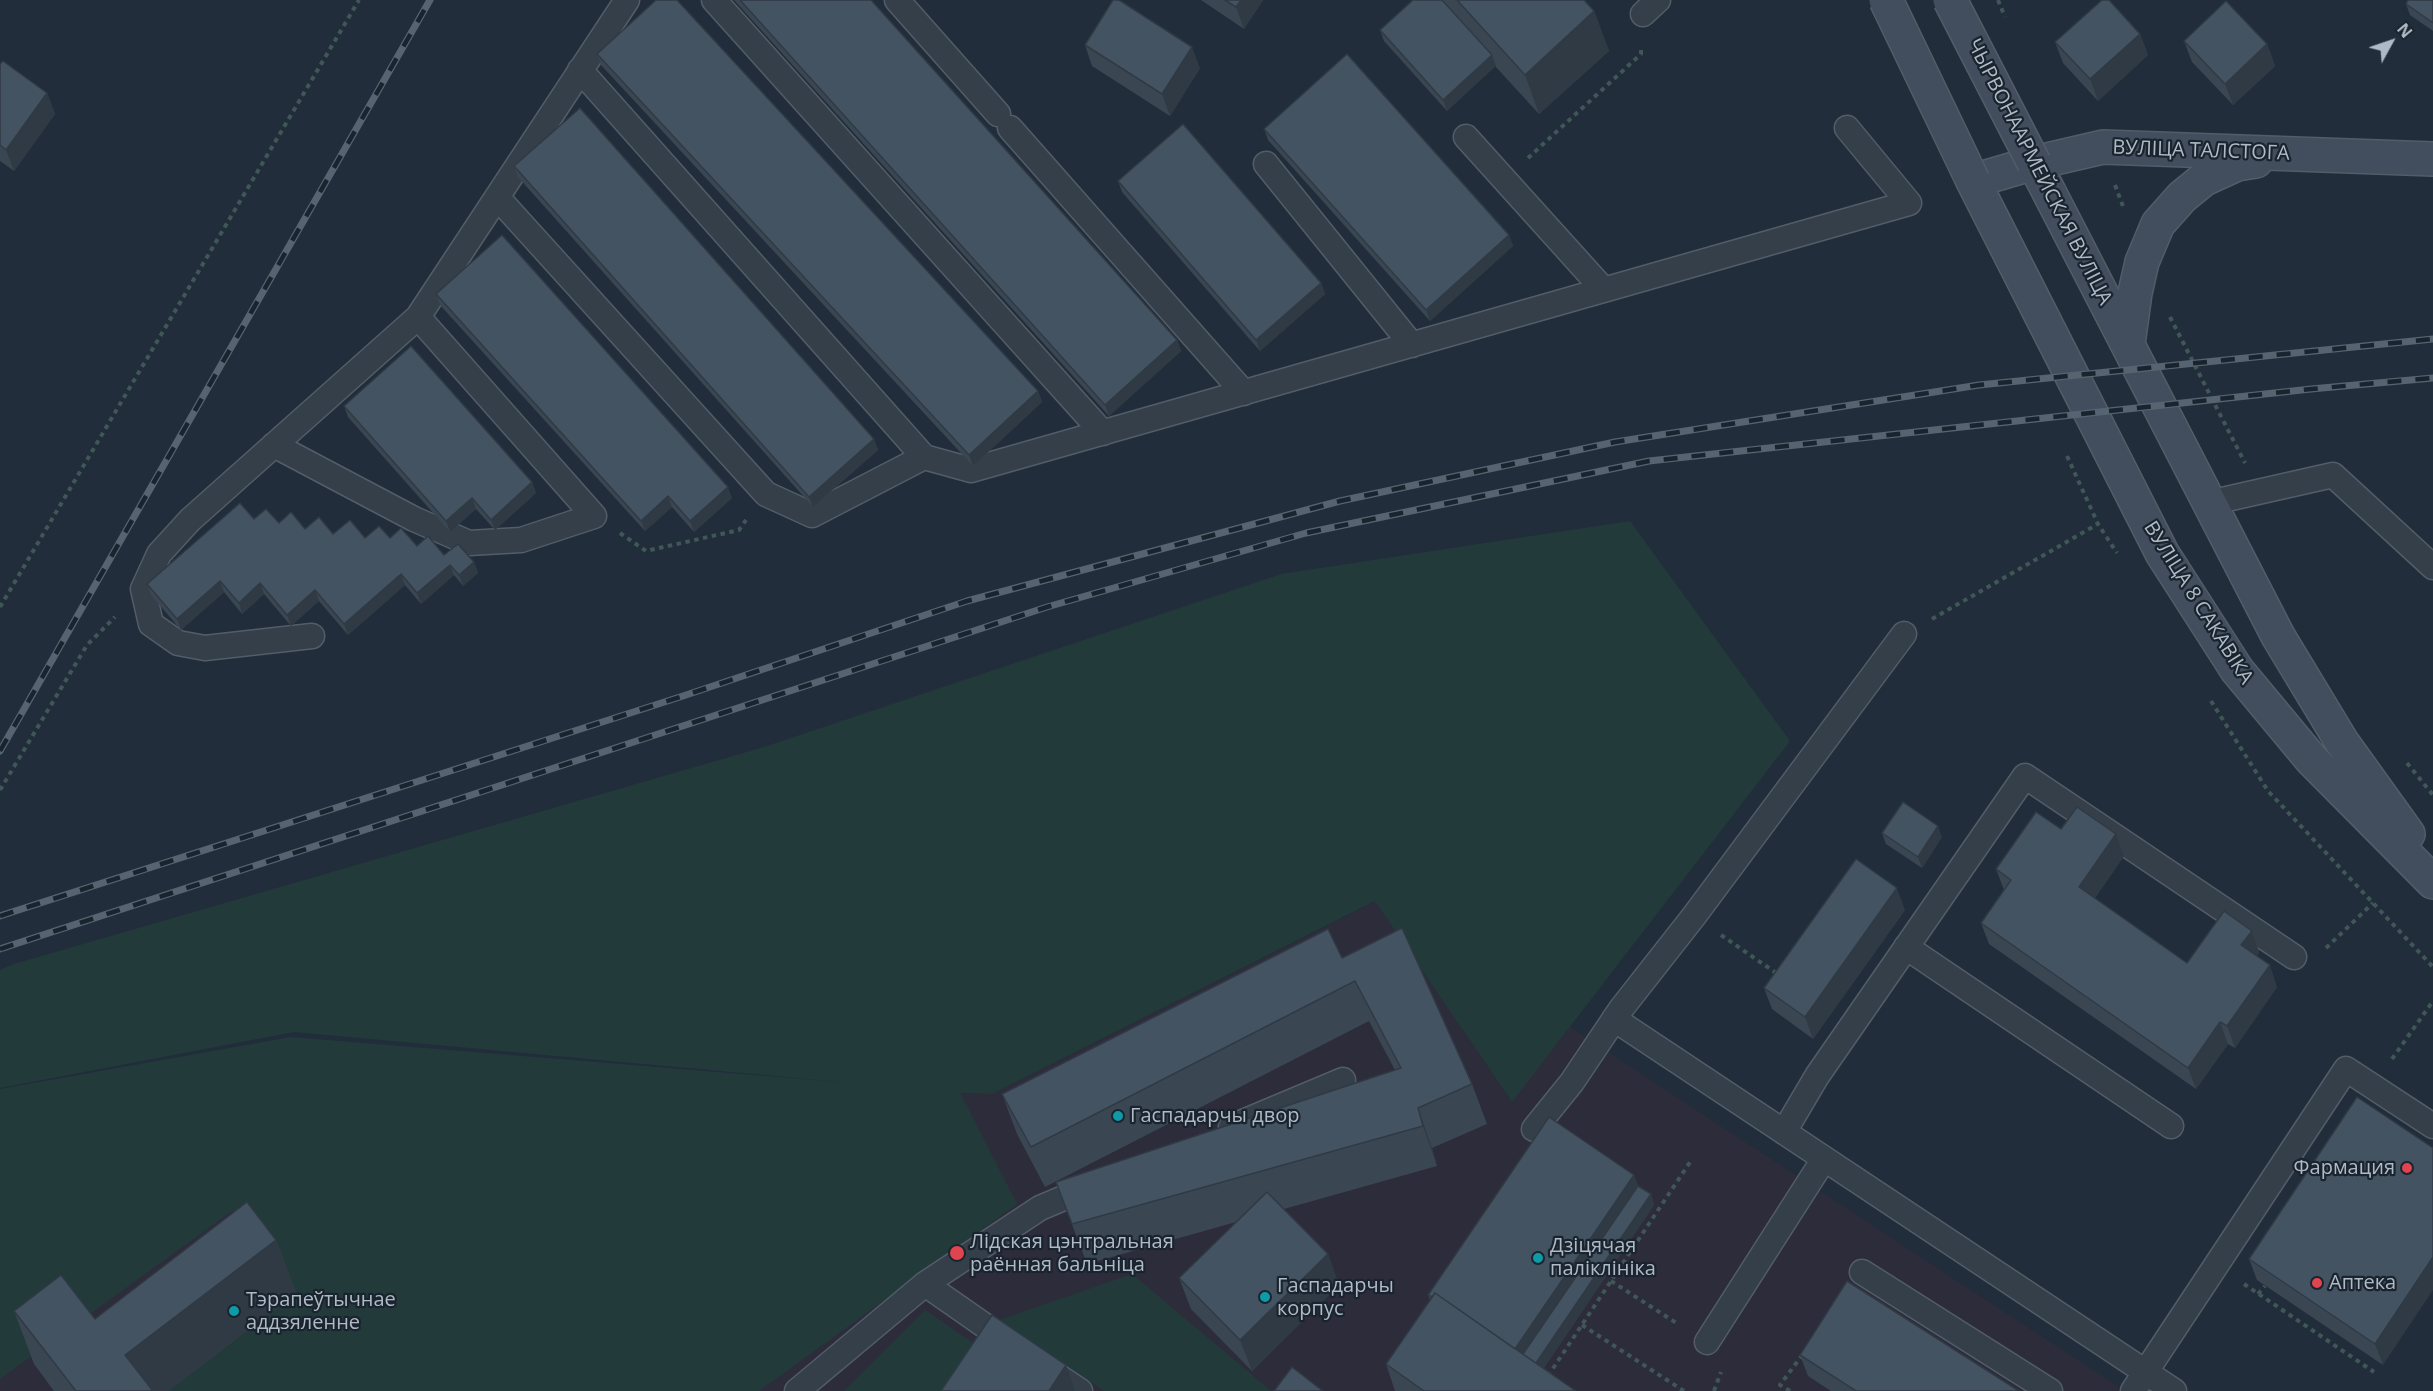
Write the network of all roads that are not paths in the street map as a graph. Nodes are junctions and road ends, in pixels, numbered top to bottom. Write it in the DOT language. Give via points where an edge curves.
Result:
graph roads {
  1 [pos="627,0"];
  2 [pos="714,0"];
  3 [pos="897,0"];
  4 [pos="1886,0"];
  5 [pos="1950,0"];
  6 [pos="580,70"];
  7 [pos="1847,128"];
  8 [pos="1466,137"];
  9 [pos="2302,154"];
  10 [pos="2433,159"];
  11 [pos="2034,163"];
  12 [pos="1266,164"];
  13 [pos="1973,181"];
  14 [pos="497,197"];
  15 [pos="1604,290"];
  16 [pos="418,317"];
  17 [pos="2128,344"];
  18 [pos="1412,345"];
  19 [pos="1244,393"];
  20 [pos="1103,433"];
  21 [pos="274,445"];
  22 [pos="924,457"];
  23 [pos="2210,503"];
  24 [pos="2433,567"];
  25 [pos="1904,634"];
  26 [pos="312,636"];
  27 [pos="2433,869"];
  28 [pos="2433,882"];
  29 [pos="1906,947"];
  30 [pos="2294,957"];
  31 [pos="1614,1019"];
  32 [pos="1342,1080"];
  33 [pos="2171,1126"];
  34 [pos="2433,1126"];
  35 [pos="1534,1129"];
  36 [pos="1784,1132"];
  37 [pos="1213,1135"];
  38 [pos="1824,1159"];
  39 [pos="1115,1176"];
  40 [pos="1862,1272"];
  41 [pos="925,1284"];
  42 [pos="1707,1342"];
  43 [pos="2139,1382"];
  44 [pos="797,1391"];
  45 [pos="1080,1391"];
  46 [pos="2050,1391"];
  47 [pos="2174,1391"];
  1 -- 6 [label="lane"];
  2 -- 20 [label="lane"];
  3 -- 19 [label="lane"];
  4 -- 13 [label="main road, bridge"];
  5 -- 11 [label="main road, ЧЫРВОНААРМЕЙСКАЯ ВУЛІЦА, bridge"];
  6 -- 14 [label="lane"];
  6 -- 22 [label="lane"];
  7 -- 15 [label="lane" via="1909,203"];
  8 -- 15 [label="lane"];
  9 -- 10 [label="main road, ВУЛІЦА ТАЛСТОГА"];
  9 -- 11 [label="main road, ВУЛІЦА ТАЛСТОГА" via="2103,147"];
  9 -- 17 [label="main road" via="2237,164 2204,179 2182,197 2158,224 2142,262"];
  11 -- 13 [label="main road, ВУЛІЦА ТАЛСТОГА"];
  11 -- 17 [label="main road, ЧЫРВОНААРМЕЙСКАЯ ВУЛІЦА"];
  12 -- 18 [label="lane"];
  13 -- 28 [label="main road, ВУЛІЦА 8 САКАВІКА" via="2162,553 2237,670 2311,759"];
  14 -- 16 [label="lane"];
  14 -- 22 [label="lane" via="766,494 812,514"];
  15 -- 18 [label="lane"];
  16 -- 21 [label="lane"];
  16 -- 21 [label="lane" via="594,516 521,540 469,543 414,519"];
  17 -- 23 [label="main road"];
  18 -- 19 [label="lane"];
  19 -- 20 [label="lane"];
  20 -- 22 [label="lane" via="971,470"];
  21 -- 26 [label="lane" via="190,520 159,554 143,588 151,624 178,643 205,648"];
  23 -- 24 [label="lane" via="2333,475"];
  23 -- 27 [label="main road" via="2278,636 2342,742"];
  25 -- 31 [label="lane"];
  29 -- 30 [label="lane" via="2025,776"];
  29 -- 33 [label="lane"];
  29 -- 36 [label="lane" via="1817,1076"];
  31 -- 35 [label="lane" via="1572,1082"];
  31 -- 36 [label="lane"];
  32 -- 37 [label="lane"];
  34 -- 43 [label="lane" via="2346,1069"];
  36 -- 38 [label="lane"];
  38 -- 42 [label="lane"];
  38 -- 43 [label="lane"];
  39 -- 41 [label="lane" via="1040,1208"];
  40 -- 46 [label="lane"];
  41 -- 44 [label="lane"];
  41 -- 45 [label="lane"];
  43 -- 47 [label="lane"];
}
